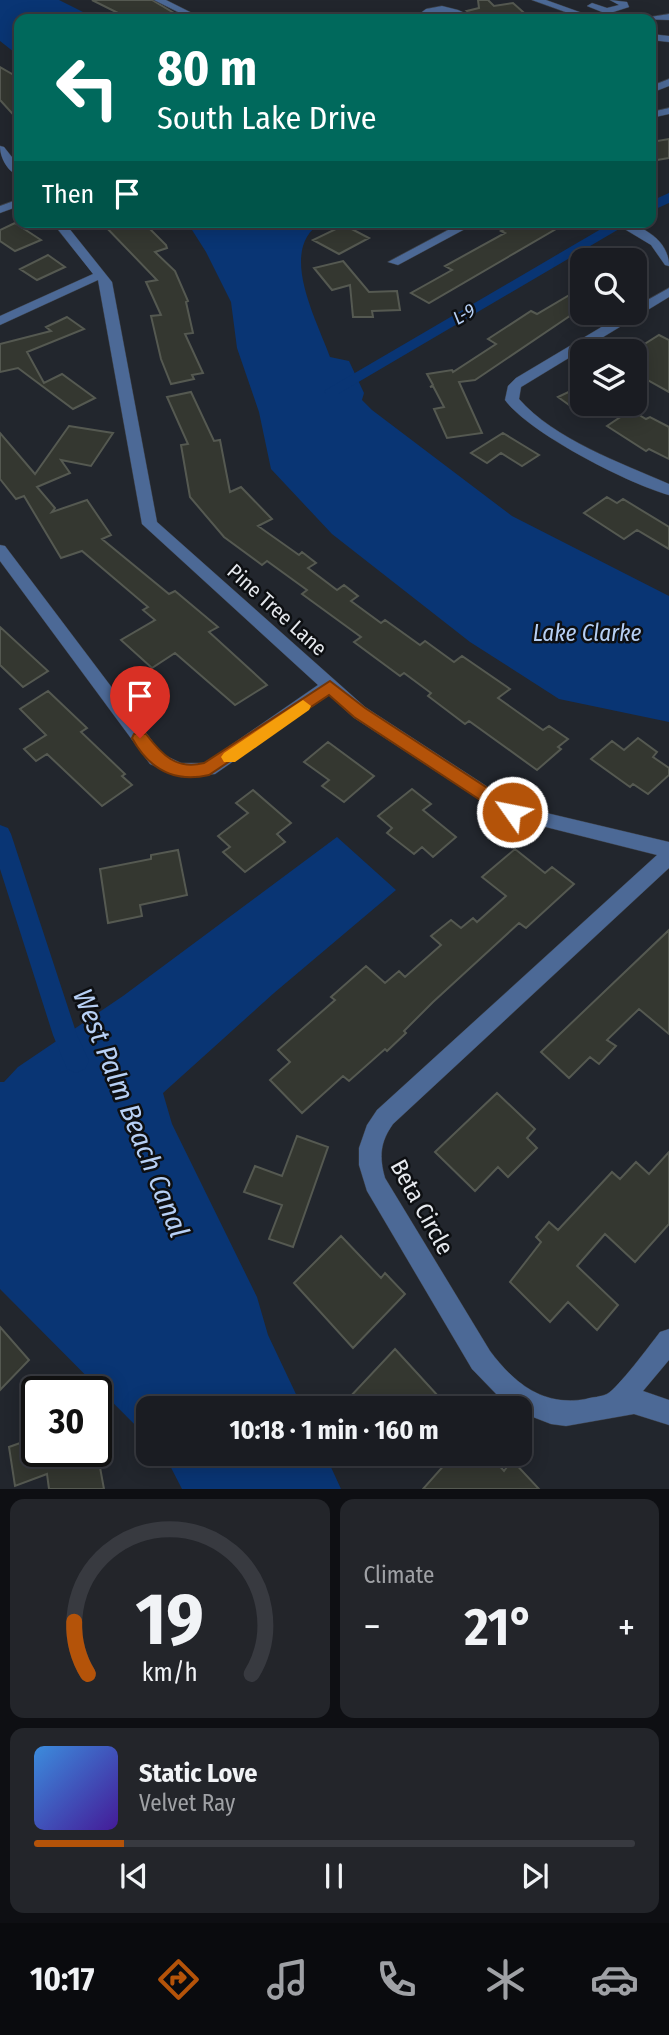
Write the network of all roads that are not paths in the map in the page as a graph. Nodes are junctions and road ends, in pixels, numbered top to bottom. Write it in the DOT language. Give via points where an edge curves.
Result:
graph roads {
  1 [pos="159,0"];
  2 [pos="605,0"];
  3 [pos="615,0"];
  4 [pos="545,1"];
  5 [pos="592,6"];
  6 [pos="188,14"];
  7 [pos="424,14"];
  8 [pos="460,14"];
  9 [pos="574,14"];
  10 [pos="0,149"];
  11 [pos="14,167"];
  12 [pos="63,228"];
  13 [pos="460,228"];
  14 [pos="629,228"];
  15 [pos="394,262"];
  16 [pos="669,262"];
  17 [pos="100,275"];
  18 [pos="669,292"];
  19 [pos="647,305"];
  20 [pos="0,321"];
  21 [pos="614,325"];
  22 [pos="669,490"];
  23 [pos="0,550"];
  24 [pos="330,687"];
  25 [pos="669,849"];
  26 [pos="669,856"];
  27 [pos="669,1340"];
  28 [pos="618,1401"];
  29 [pos="669,1413"];
  1 -- 6 [label="street"];
  2 -- 5 [label="street"];
  3 -- 5 [label="street" via="624,7 607,11"];
  4 -- 9 [label="street"];
  5 -- 9 [label="street"];
  7 -- 8 [label="street" via="444,8"];
  10 -- 11 [label="street"];
  12 -- 17 [label="street, Pine Tree Lane"];
  13 -- 15 [label="street"];
  14 -- 16 [label="street" via="655,243"];
  17 -- 20 [label="street"];
  17 -- 24 [label="street, Pine Tree Lane" via="106,282 150,524"];
  18 -- 19 [label="street"];
  21 -- 22 [label="street" via="514,386 512,400 523,414 568,441"];
  23 -- 24 [label="street" via="156,760 166,767 194,772 209,769"];
  24 -- 25 [label="street, Pine Tree Lane" via="359,712 512,812"];
  26 -- 28 [label="street, Beta Circle" via="385,1117 369,1148 375,1183 495,1379 523,1401 556,1412 578,1413"];
  27 -- 28 [label="street"];
  28 -- 29 [label="street, Beta Circle" via="650,1403"];
}
